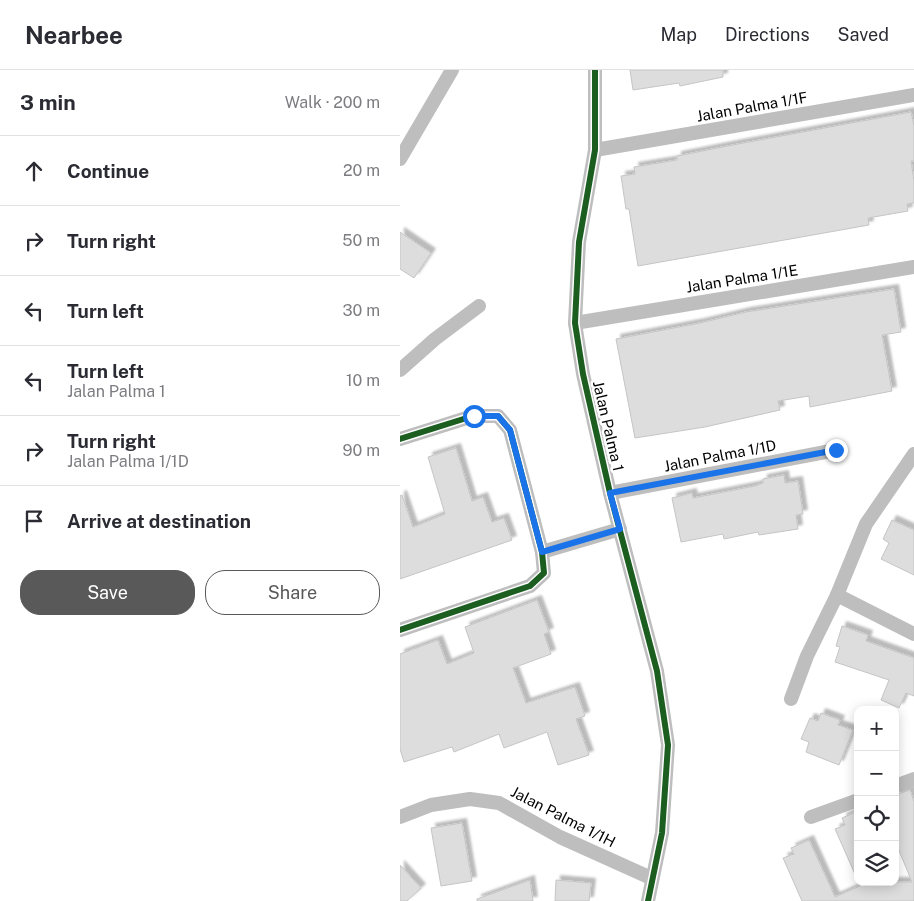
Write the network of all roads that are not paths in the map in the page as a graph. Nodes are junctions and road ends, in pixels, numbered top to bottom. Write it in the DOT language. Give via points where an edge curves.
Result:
graph roads {
  1 [pos="452,70"];
  2 [pos="595,70"];
  3 [pos="914,96"];
  4 [pos="595,150"];
  5 [pos="400,159"];
  6 [pos="914,267"];
  7 [pos="479,306"];
  8 [pos="575,323"];
  9 [pos="400,370"];
  10 [pos="400,439"];
  11 [pos="836,450"];
  12 [pos="914,454"];
  13 [pos="610,493"];
  14 [pos="620,529"];
  15 [pos="542,552"];
  16 [pos="837,595"];
  17 [pos="400,630"];
  18 [pos="914,634"];
  19 [pos="791,699"];
  20 [pos="914,779"];
  21 [pos="899,785"];
  22 [pos="854,801"];
  23 [pos="400,816"];
  24 [pos="811,817"];
  25 [pos="651,878"];
  26 [pos="648,901"];
  1 -- 5 [label="street"];
  2 -- 4 [label="street, Jalan Palma 1"];
  3 -- 4 [label="street, Jalan Palma 1/1F"];
  4 -- 8 [label="street, Jalan Palma 1" via="579,242"];
  6 -- 8 [label="street, Jalan Palma 1/1E"];
  7 -- 9 [label="street"];
  8 -- 13 [label="street, Jalan Palma 1"];
  10 -- 15 [label="street" via="474,416 498,416 510,430"];
  11 -- 13 [label="street, Jalan Palma 1/1D"];
  12 -- 16 [label="street" via="866,524"];
  13 -- 14 [label="street, Jalan Palma 1"];
  14 -- 15 [label="street"];
  14 -- 25 [label="street, Jalan Palma 1" via="658,671 668,745 662,833"];
  15 -- 17 [label="street" via="544,572 530,586"];
  16 -- 18 [label="street"];
  16 -- 19 [label="street" via="807,656"];
  20 -- 21 [label="street"];
  22 -- 24 [label="street"];
  23 -- 25 [label="street, Jalan Palma 1/1H" via="431,805 470,799 499,803 560,837"];
  25 -- 26 [label="street, Jalan Palma 1"];
}
